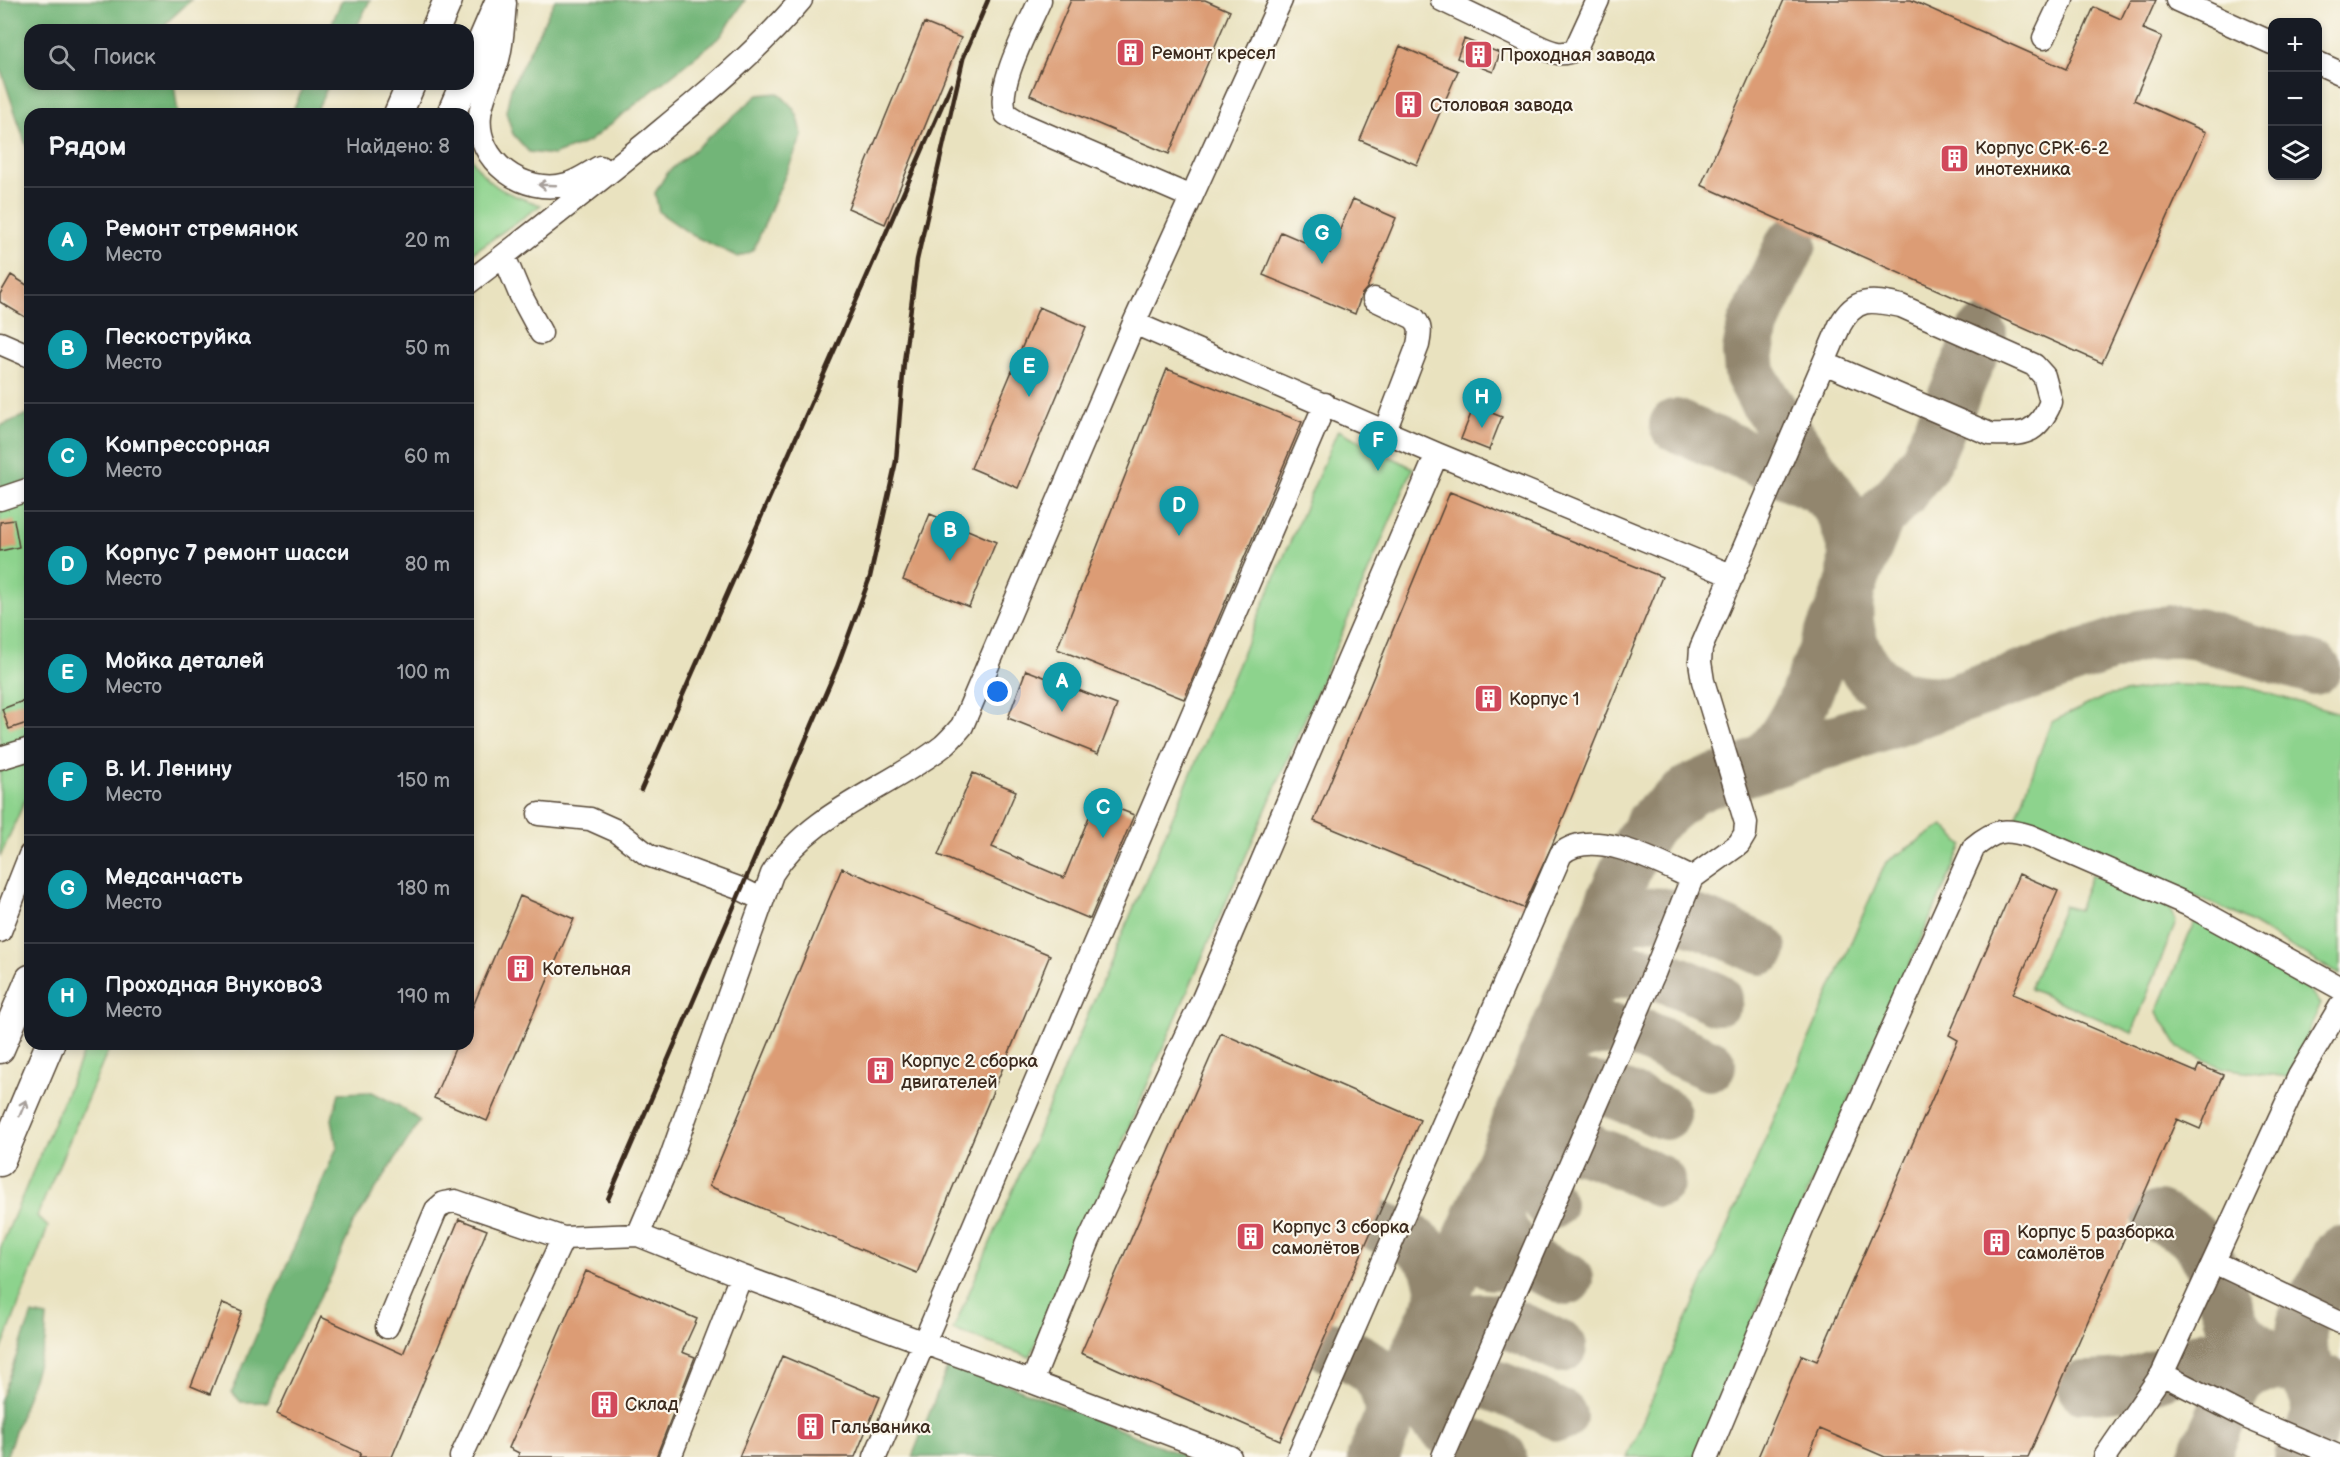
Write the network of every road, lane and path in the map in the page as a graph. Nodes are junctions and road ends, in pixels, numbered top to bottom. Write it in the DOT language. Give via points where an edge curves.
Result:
graph roads {
  1 [pos="448,0"];
  2 [pos="500,0"];
  3 [pos="505,0"];
  4 [pos="801,0"];
  5 [pos="1040,0"];
  6 [pos="1281,0"];
  7 [pos="1442,0"];
  8 [pos="1598,0"];
  9 [pos="2062,0"];
  10 [pos="2176,0"];
  11 [pos="438,24"];
  12 [pos="2044,38"];
  13 [pos="2268,41"];
  14 [pos="474,60"];
  15 [pos="2322,65"];
  16 [pos="2340,73"];
  17 [pos="408,90"];
  18 [pos="461,90"];
  19 [pos="401,108"];
  20 [pos="454,108"];
  21 [pos="656,135"];
  22 [pos="1191,197"];
  23 [pos="504,256"];
  24 [pos="474,278"];
  25 [pos="1374,299"];
  26 [pos="1134,323"];
  27 [pos="541,333"];
  28 [pos="0,343"];
  29 [pos="24,353"];
  30 [pos="1824,363"];
  31 [pos="1325,404"];
  32 [pos="1385,431"];
  33 [pos="1437,454"];
  34 [pos="24,491"];
  35 [pos="0,499"];
  36 [pos="1733,576"];
  37 [pos="24,751"];
  38 [pos="0,758"];
  39 [pos="539,814"];
  40 [pos="24,870"];
  41 [pos="1692,878"];
  42 [pos="761,899"];
  43 [pos="0,931"];
  44 [pos="2340,988"];
  45 [pos="24,994"];
  46 [pos="2340,1007"];
  47 [pos="0,1048"];
  48 [pos="47,1050"];
  49 [pos="0,1162"];
  50 [pos="638,1235"];
  51 [pos="563,1238"];
  52 [pos="2214,1262"];
  53 [pos="741,1276"];
  54 [pos="2340,1322"];
  55 [pos="387,1328"];
  56 [pos="923,1343"];
  57 [pos="2162,1374"];
  58 [pos="1032,1382"];
  59 [pos="461,1457"];
  60 [pos="670,1457"];
  61 [pos="875,1457"];
  62 [pos="1230,1457"];
  63 [pos="1298,1457"];
  64 [pos="1443,1457"];
  65 [pos="1707,1457"];
  66 [pos="2105,1457"];
  67 [pos="2340,1457"];
  1 -- 11 [label="main road"];
  2 -- 14 [label="main road"];
  21 -- 3 [label="street, one-way" via="567,184 528,184 503,170 484,143 480,116 497,61"];
  4 -- 21 [label="street" via="716,87"];
  5 -- 22 [label="street" via="1006,80 1006,114"];
  6 -- 22 [label="street"];
  7 -- 8 [label="street" via="1556,54 1575,50"];
  9 -- 12 [label="street"];
  10 -- 13 [label="street"];
  15 -- 16 [label="street"];
  17 -- 19 [label="main road"];
  18 -- 20 [label="main road"];
  21 -- 23 [label="street"];
  22 -- 26 [label="street"];
  23 -- 24 [label="street"];
  23 -- 27 [label="street"];
  25 -- 32 [label="street" via="1414,318 1420,331"];
  26 -- 31 [label="street"];
  26 -- 42 [label="street" via="962,726 944,746 802,838 781,859"];
  28 -- 29 [label="street"];
  30 -- 30 [label="street" via="1848,310 1860,303 1878,301 1900,306 2034,365 2044,376 2051,402 2040,424 2029,431 1990,434"];
  30 -- 36 [label="street"];
  31 -- 32 [label="street"];
  31 -- 56 [label="street"];
  32 -- 33 [label="street"];
  33 -- 36 [label="street"];
  33 -- 58 [label="street" via="1203,999 1089,1240"];
  34 -- 35 [label="street"];
  36 -- 41 [label="street" via="1701,648 1700,662 1746,822 1745,834 1730,852"];
  37 -- 38 [label="street"];
  39 -- 42 [label="street" via="590,819 617,831 648,855"];
  40 -- 43 [label="street"];
  41 -- 63 [label="street" via="1633,853 1595,843 1569,846 1561,854"];
  41 -- 64 [label="street"];
  42 -- 50 [label="street" via="670,1160"];
  44 -- 65 [label="street" via="2189,905 2072,854 2012,831 1987,836 1974,847 1959,879 1804,1225"];
  45 -- 47 [label="main road"];
  46 -- 52 [label="street" via="2299,1076"];
  49 -- 48 [label="main road, one-way"];
  50 -- 51 [label="street"];
  50 -- 53 [label="street"];
  51 -- 55 [label="street" via="455,1201 444,1203 436,1210"];
  51 -- 59 [label="street"];
  52 -- 54 [label="street"];
  52 -- 57 [label="street"];
  53 -- 56 [label="street"];
  53 -- 60 [label="street"];
  56 -- 58 [label="street"];
  56 -- 61 [label="street"];
  57 -- 66 [label="street"];
  57 -- 67 [label="street" via="2248,1418"];
  58 -- 62 [label="street"];
}
